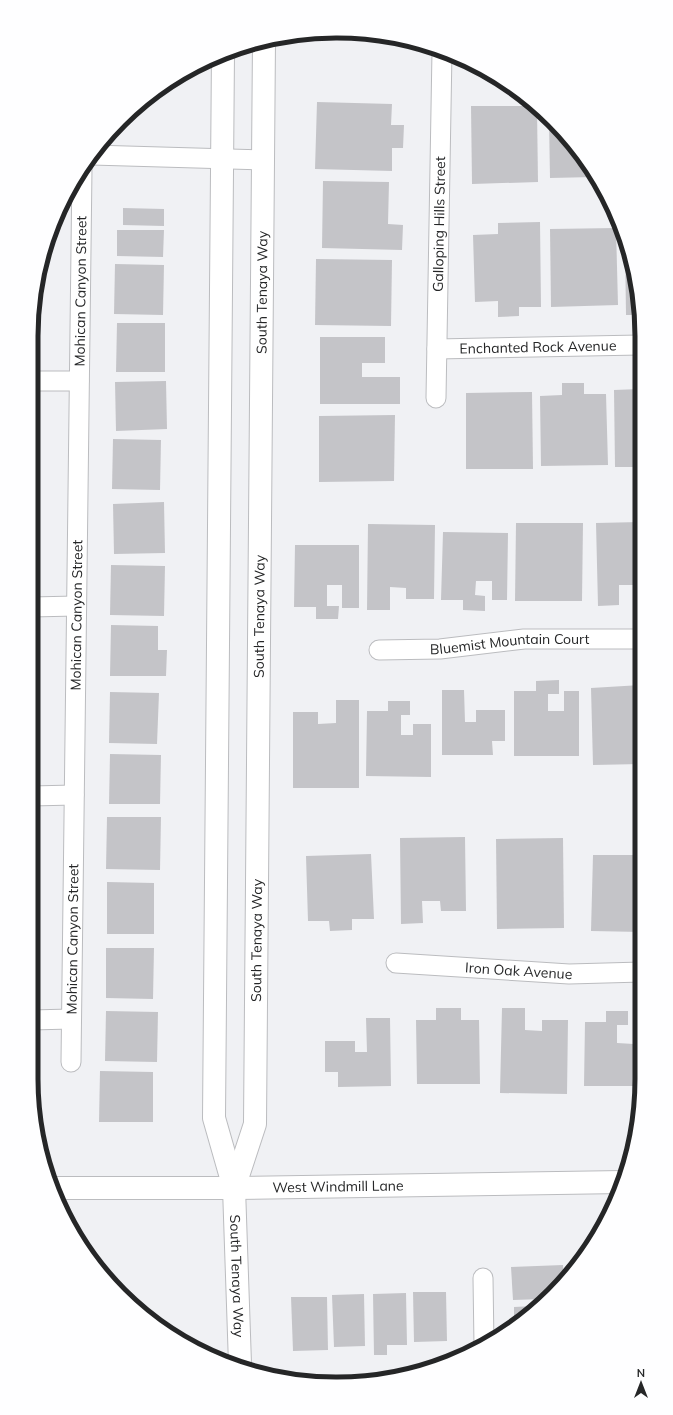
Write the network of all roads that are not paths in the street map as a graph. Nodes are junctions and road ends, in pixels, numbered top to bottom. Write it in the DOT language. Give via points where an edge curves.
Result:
graph roads {
  1 [pos="264,47"];
  2 [pos="442,58"];
  3 [pos="223,61"];
  4 [pos="100,155"];
  5 [pos="222,158"];
  6 [pos="263,160"];
  7 [pos="82,181"];
  8 [pos="635,345"];
  9 [pos="437,349"];
  10 [pos="38,381"];
  11 [pos="79,381"];
  12 [pos="436,398"];
  13 [pos="76,606"];
  14 [pos="38,607"];
  15 [pos="635,638"];
  16 [pos="379,650"];
  17 [pos="74,795"];
  18 [pos="38,796"];
  19 [pos="396,963"];
  20 [pos="635,972"];
  21 [pos="71,1019"];
  22 [pos="38,1020"];
  23 [pos="71,1062"];
  24 [pos="616,1182"];
  25 [pos="59,1188"];
  26 [pos="234,1188"];
  27 [pos="483,1278"];
  28 [pos="484,1338"];
  29 [pos="240,1361"];
  1 -- 6 [label="street, South Tenaya Way"];
  2 -- 9 [label="street, Galloping Hills Street"];
  3 -- 5 [label="street, South Tenaya Way"];
  4 -- 5 [label="street"];
  5 -- 6 [label="street"];
  5 -- 26 [label="street, South Tenaya Way" via="214,1118"];
  6 -- 26 [label="street, South Tenaya Way" via="255,1124"];
  7 -- 11 [label="street, Mohican Canyon Street"];
  8 -- 9 [label="street, Enchanted Rock Avenue"];
  9 -- 12 [label="street, Galloping Hills Street"];
  10 -- 11 [label="street"];
  11 -- 13 [label="street, Mohican Canyon Street"];
  13 -- 14 [label="street"];
  13 -- 17 [label="street, Mohican Canyon Street"];
  15 -- 16 [label="street, Bluemist Mountain Court" via="524,639 440,649"];
  17 -- 18 [label="street"];
  17 -- 21 [label="street, Mohican Canyon Street"];
  19 -- 20 [label="street, Iron Oak Avenue" via="569,974"];
  21 -- 22 [label="street"];
  21 -- 23 [label="street, Mohican Canyon Street"];
  24 -- 26 [label="street, West Windmill Lane"];
  25 -- 26 [label="street, West Windmill Lane"];
  26 -- 29 [label="street, South Tenaya Way"];
  27 -- 28 [label="street"];
}
